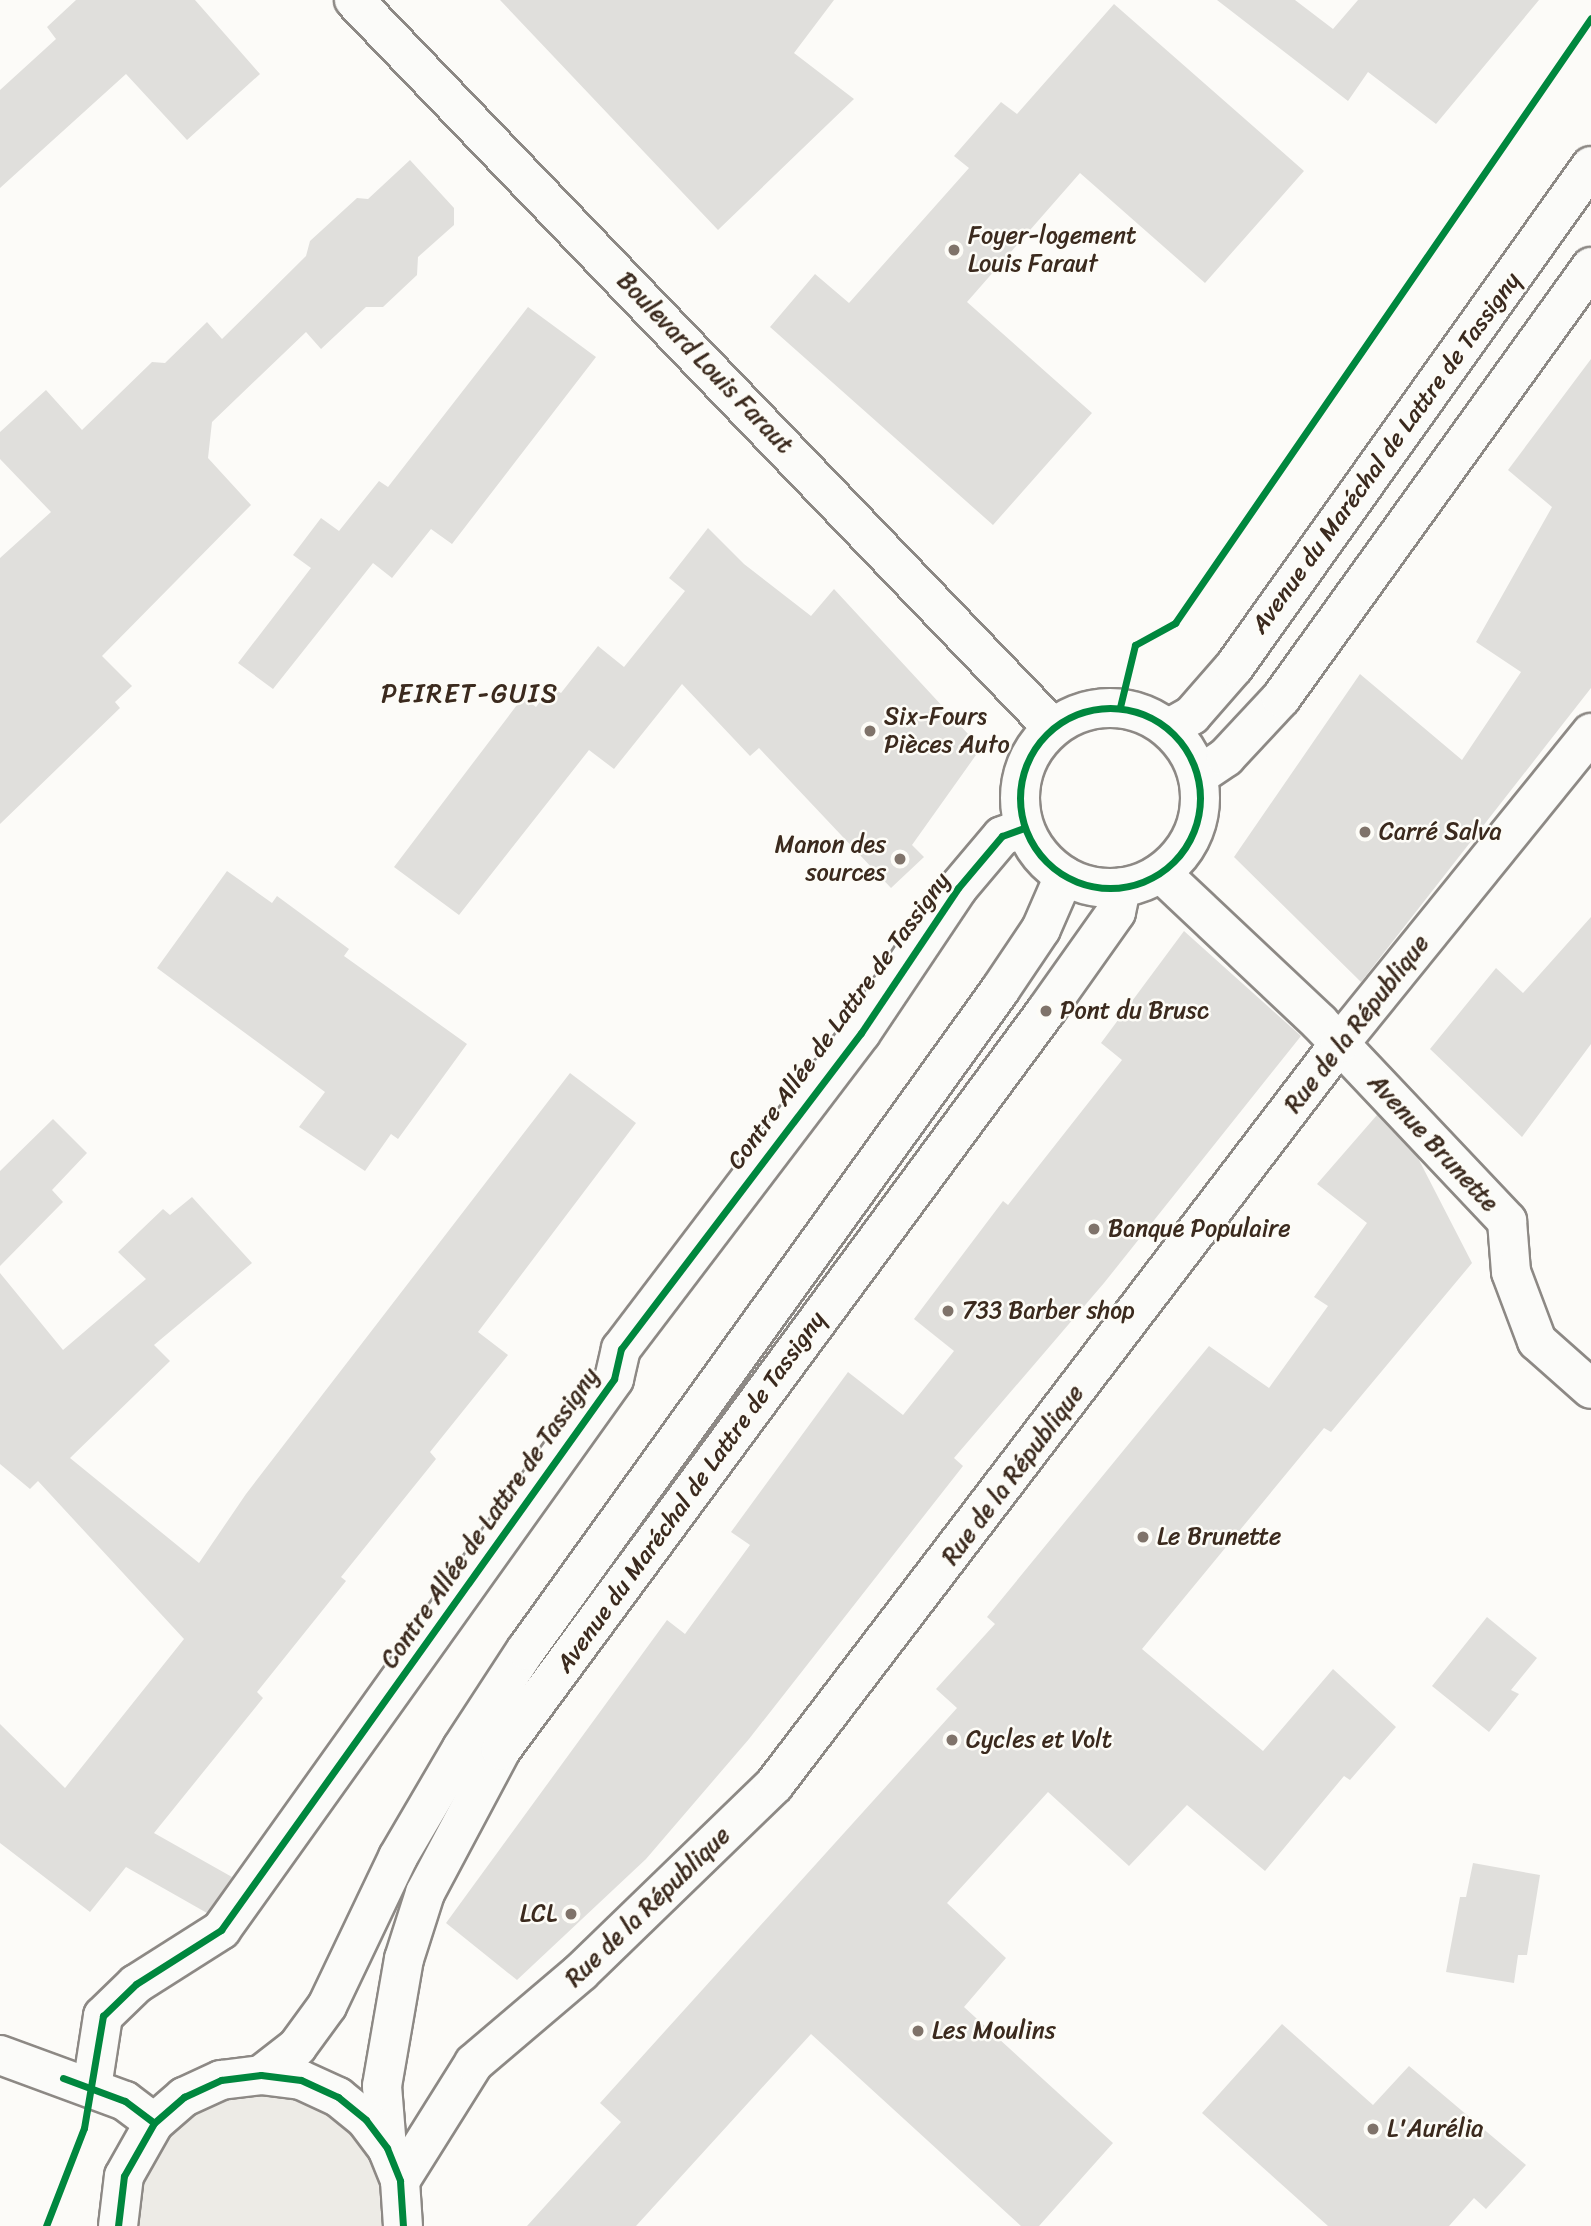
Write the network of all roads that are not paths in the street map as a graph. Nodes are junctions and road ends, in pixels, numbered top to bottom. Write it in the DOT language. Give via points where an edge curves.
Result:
graph roads {
  1 [pos="354,0"];
  2 [pos="1591,166"];
  3 [pos="1591,267"];
  4 [pos="1053,728"];
  5 [pos="1169,728"];
  6 [pos="1591,733"];
  7 [pos="1198,776"];
  8 [pos="1024,828"];
  9 [pos="1161,873"];
  10 [pos="1064,876"];
  11 [pos="1121,888"];
  12 [pos="1339,1043"];
  13 [pos="1591,1390"];
  14 [pos="0,2055"];
  15 [pos="261,2075"];
  16 [pos="92,2087"];
  17 [pos="154,2123"];
  18 [pos="393,2165"];
  19 [pos="118,2226"];
  20 [pos="403,2226"];
  1 -- 4 [label="main road, Boulevard Louis Faraut"];
  2 -- 5 [label="main road, Avenue du Maréchal de Lattre de Tassigny" via="1234,667 1192,715"];
  3 -- 7 [label="main road" via="1282,698 1226,757"];
  4 -- 5 [label="main road" via="1073,715 1120,707 1146,714"];
  4 -- 8 [label="main road" via="1038,744 1020,784"];
  5 -- 7 [label="main road" via="1192,758"];
  6 -- 12 [label="main road, Rue de la République"];
  7 -- 9 [label="main road" via="1201,799 1194,831 1177,859"];
  8 -- 10 [label="main road" via="1047,863"];
  8 -- 16 [label="main road, Contre Allée de Lattre de Tassigny" via="1003,836 958,888 861,1033 621,1349 614,1379 221,1930 136,1984 103,2016"];
  9 -- 11 [label="main road"];
  9 -- 12 [label="main road, Avenue Brunette"];
  10 -- 11 [label="main road" via="1092,886"];
  10 -- 15 [label="main road, Avenue du Maréchal de Lattre de Tassigny" via="1041,929 1000,990 526,1650 462,1748 398,1857 327,2006 297,2047"];
  11 -- 18 [label="main road, Avenue du Maréchal de Lattre de Tassigny" via="1116,912 1046,1011 501,1750 425,1893 404,1959 382,2085"];
  12 -- 13 [label="main road, Avenue Brunette" via="1507,1221 1510,1272 1537,1340"];
  12 -- 18 [label="main road, Rue de la République" via="774,1786 581,1972 474,2063"];
  14 -- 16 [label="main road"];
  15 -- 17 [label="main road" via="220,2080 184,2097"];
  15 -- 18 [label="main road" via="301,2080 338,2097 366,2120"];
  16 -- 17 [label="main road" via="125,2101"];
  17 -- 19 [label="main road" via="124,2176"];
  18 -- 20 [label="main road, Avenue du Maréchal de Lattre de Tassigny"];
}
